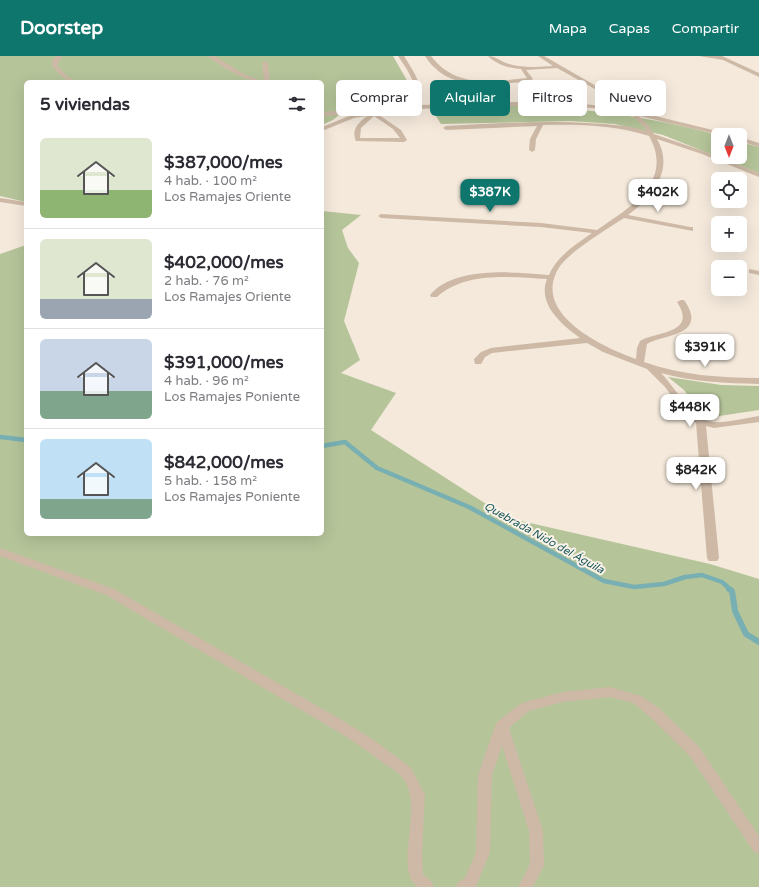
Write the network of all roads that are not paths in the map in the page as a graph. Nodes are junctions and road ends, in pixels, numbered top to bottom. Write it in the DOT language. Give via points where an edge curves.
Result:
graph roads {
  1 [pos="59,56"];
  2 [pos="211,56"];
  3 [pos="401,56"];
  4 [pos="428,56"];
  5 [pos="491,56"];
  6 [pos="541,56"];
  7 [pos="702,56"];
  8 [pos="718,56"];
  9 [pos="724,59"];
  10 [pos="265,63"];
  11 [pos="522,67"];
  12 [pos="557,67"];
  13 [pos="759,75"];
  14 [pos="69,80"];
  15 [pos="256,80"];
  16 [pos="267,80"];
  17 [pos="414,80"];
  18 [pos="595,87"];
  19 [pos="422,107"];
  20 [pos="595,107"];
  21 [pos="336,112"];
  22 [pos="374,113"];
  23 [pos="324,114"];
  24 [pos="357,116"];
  25 [pos="636,116"];
  26 [pos="645,116"];
  27 [pos="541,123"];
  28 [pos="324,128"];
  29 [pos="446,128"];
  30 [pos="711,131"];
  31 [pos="652,135"];
  32 [pos="747,141"];
  33 [pos="759,144"];
  34 [pos="532,150"];
  35 [pos="759,176"];
  36 [pos="0,200"];
  37 [pos="24,204"];
  38 [pos="381,216"];
  39 [pos="622,216"];
  40 [pos="690,229"];
  41 [pos="597,232"];
  42 [pos="550,277"];
  43 [pos="434,295"];
  44 [pos="681,302"];
  45 [pos="587,340"];
  46 [pos="478,362"];
  47 [pos="644,364"];
  48 [pos="759,381"];
  49 [pos="759,419"];
  50 [pos="701,422"];
  51 [pos="0,552"];
  52 [pos="713,558"];
  53 [pos="502,726"];
  54 [pos="759,848"];
  55 [pos="427,887"];
  56 [pos="463,887"];
  57 [pos="525,887"];
  1 -- 14 [label="street" via="54,65"];
  2 -- 15 [label="street" via="240,74"];
  3 -- 17 [label="street"];
  4 -- 11 [label="street" via="442,73 472,82 526,80 530,78"];
  5 -- 11 [label="street" via="502,63"];
  6 -- 12 [label="street"];
  7 -- 9 [label="street"];
  8 -- 9 [label="street"];
  9 -- 13 [label="street"];
  10 -- 16 [label="street"];
  11 -- 12 [label="street"];
  12 -- 18 [label="street"];
  19 -- 20 [label="street" via="516,103"];
  21 -- 23 [label="street"];
  22 -- 22 [label="street" via="356,130 358,140 404,140 398,128 379,119"];
  24 -- 28 [label="street"];
  25 -- 31 [label="street"];
  26 -- 30 [label="street"];
  27 -- 29 [label="street"];
  27 -- 31 [label="street" via="616,127"];
  27 -- 34 [label="street" via="533,140"];
  31 -- 35 [label="street"];
  31 -- 39 [label="street" via="659,153 658,176 643,200"];
  32 -- 33 [label="street"];
  36 -- 37 [label="street"];
  38 -- 41 [label="street" via="541,225"];
  39 -- 40 [label="street"];
  39 -- 41 [label="street"];
  41 -- 42 [label="street" via="562,259"];
  42 -- 43 [label="street" via="481,277 448,284"];
  42 -- 45 [label="street" via="548,290 553,307 566,324"];
  44 -- 47 [label="street" via="686,314 683,327 670,335 651,338 643,343 641,349"];
  45 -- 46 [label="street" via="494,350 480,356"];
  45 -- 47 [label="street" via="615,354"];
  47 -- 48 [label="street" via="671,373 710,379"];
  47 -- 50 [label="street" via="668,385 692,416"];
  49 -- 50 [label="street" via="720,424"];
  50 -- 52 [label="street"];
  51 -- 55 [label="street" via="110,592 335,723 369,744 406,772 418,795 416,877"];
  53 -- 54 [label="street" via="525,707 563,697 610,692 637,699 694,751"];
  53 -- 56 [label="street" via="485,775 483,852 470,883"];
  53 -- 57 [label="street" via="536,831 537,865"];
}
